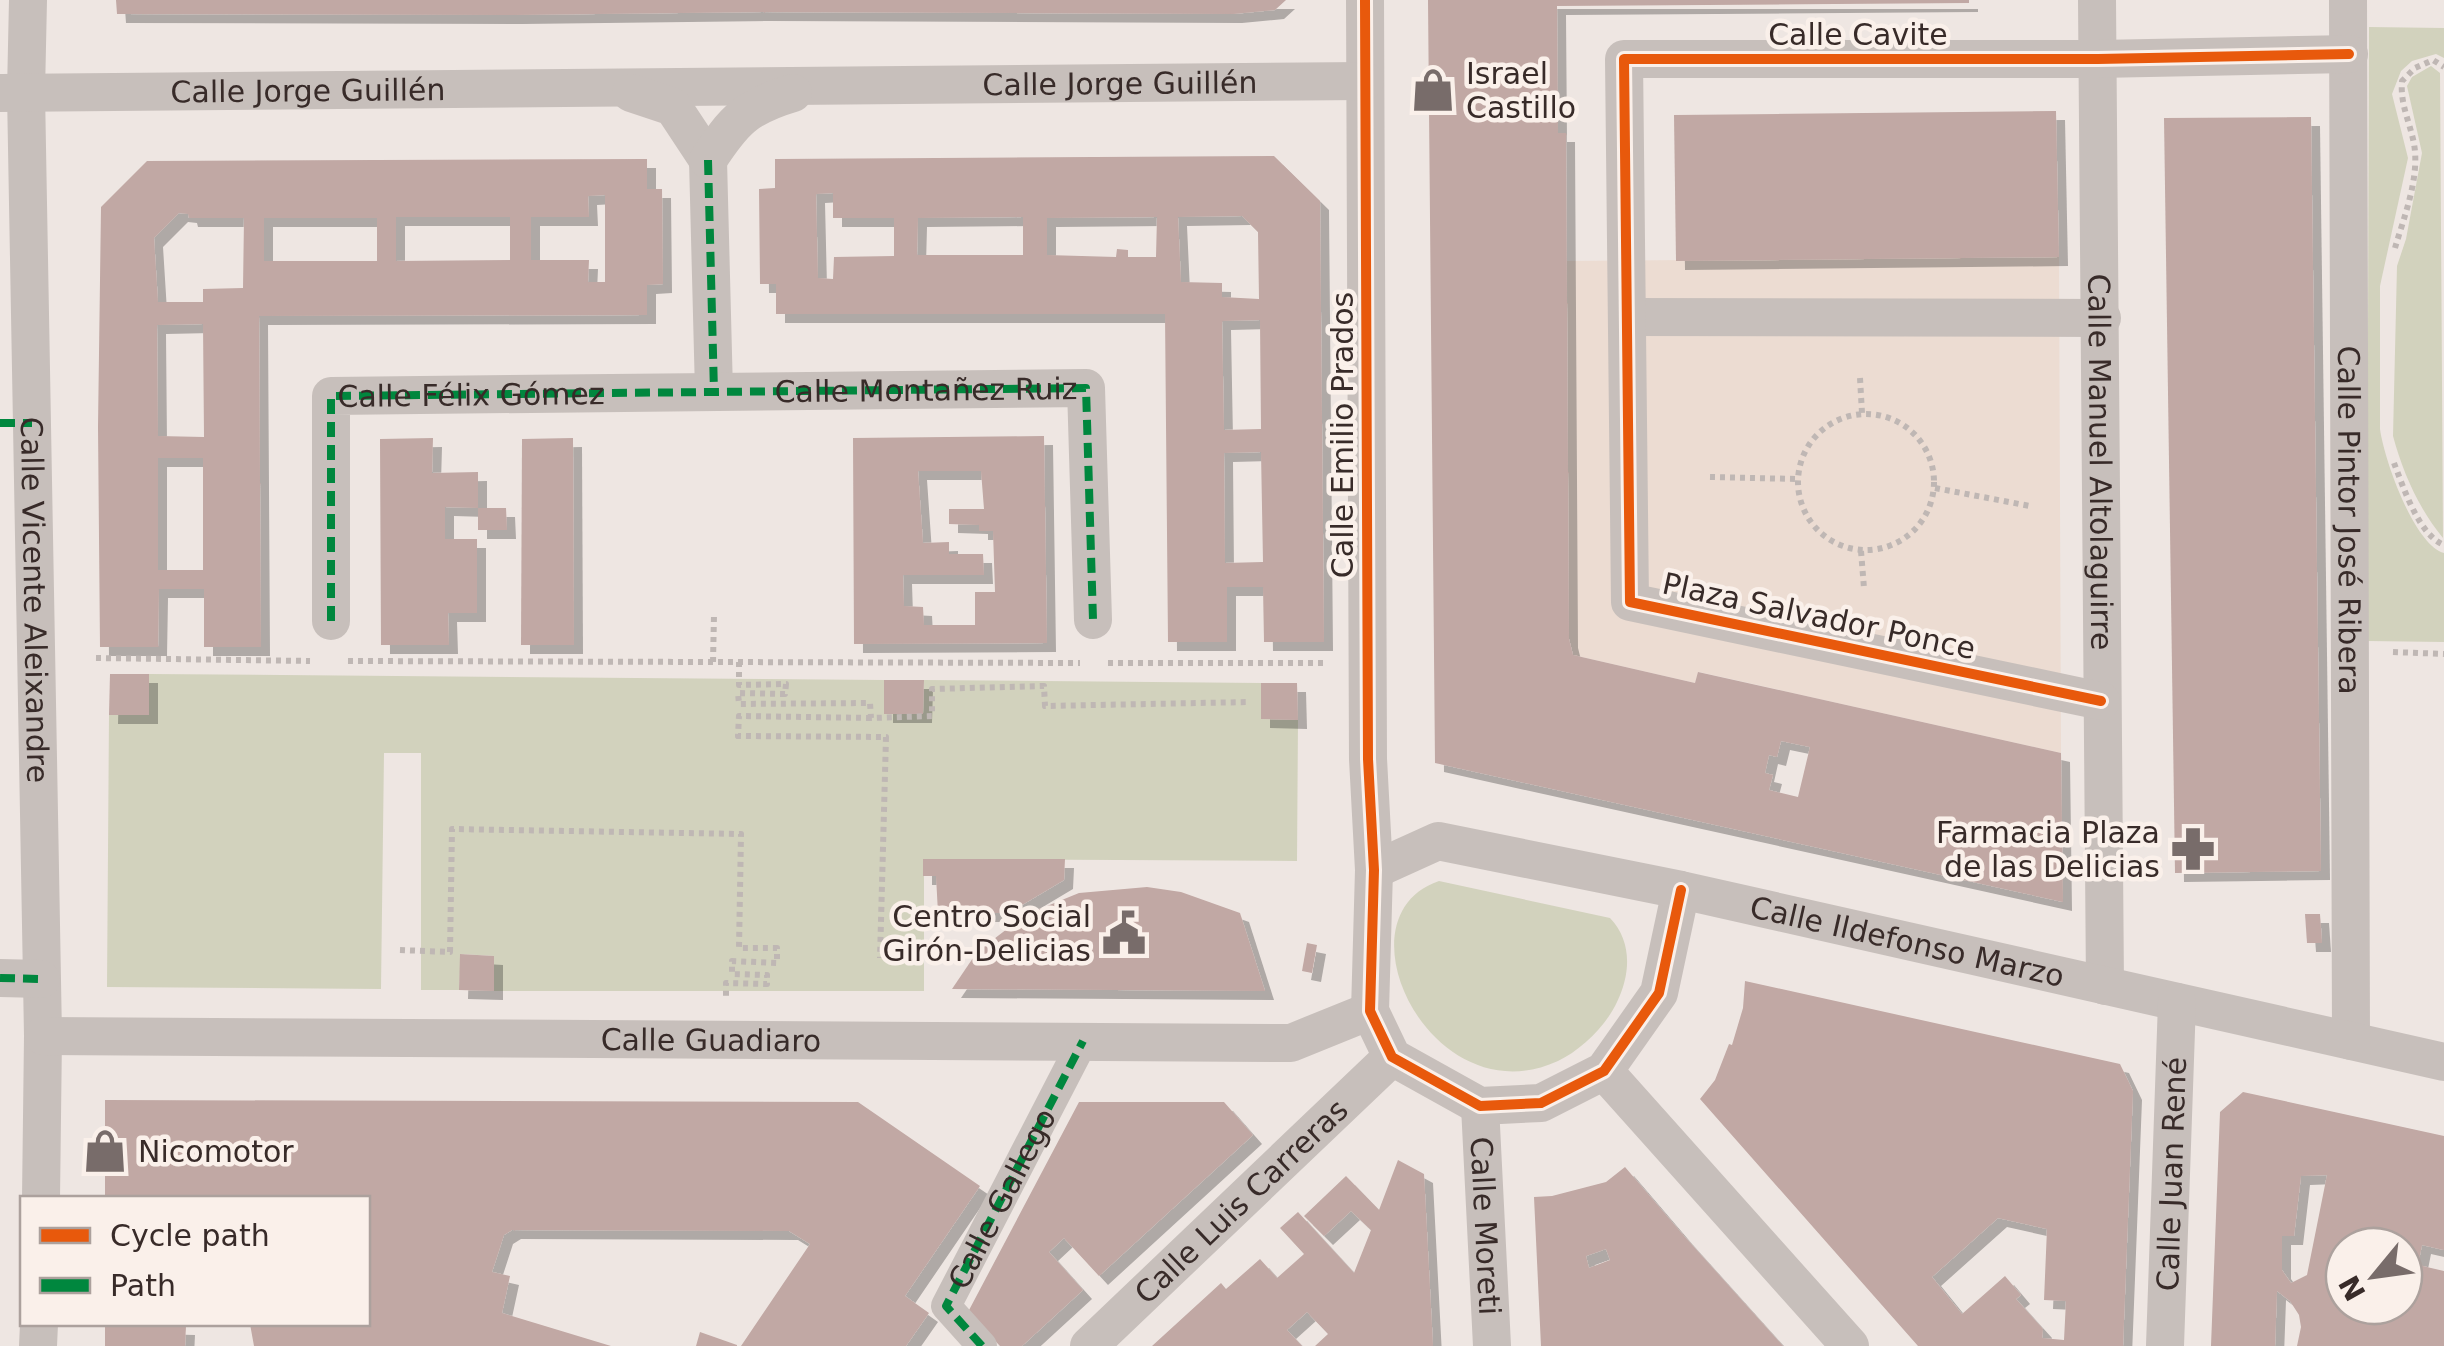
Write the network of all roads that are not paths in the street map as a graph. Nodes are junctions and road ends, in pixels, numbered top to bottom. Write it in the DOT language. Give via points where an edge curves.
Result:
graph roads {
  1 [pos="28,0"];
  2 [pos="1365,0"];
  3 [pos="2098,0"];
  4 [pos="2348,0"];
  5 [pos="2350,54"];
  6 [pos="2098,59"];
  7 [pos="1365,81"];
  8 [pos="817,86"];
  9 [pos="616,88"];
  10 [pos="13,92"];
  11 [pos="708,160"];
  12 [pos="1627,317"];
  13 [pos="2102,318"];
  14 [pos="714,392"];
  15 [pos="16,423"];
  16 [pos="1093,620"];
  17 [pos="331,621"];
  18 [pos="2100,701"];
  19 [pos="1374,870"];
  20 [pos="1681,890"];
  21 [pos="0,978"];
  22 [pos="41,979"];
  23 [pos="2105,986"];
  24 [pos="2178,1002"];
  25 [pos="1370,1011"];
  26 [pos="43,1036"];
  27 [pos="1083,1041"];
  28 [pos="2351,1041"];
  29 [pos="1392,1058"];
  30 [pos="2444,1062"];
  31 [pos="1604,1071"];
  32 [pos="1480,1106"];
  33 [pos="41,1196"];
  34 [pos="982,1346"];
  35 [pos="1089,1346"];
  36 [pos="1492,1346"];
  37 [pos="1850,1346"];
  38 [pos="2165,1346"];
  1 -- 10 [label="street, Calle Vicente Aleixandre"];
  2 -- 7 [label="street, Calle Emilio Prados"];
  3 -- 6 [label="street, Calle Manuel Altolaguirre"];
  4 -- 5 [label="street, Calle Pintor José Ribera"];
  5 -- 6 [label="street, Calle Cavite"];
  5 -- 28 [label="street, Calle Pintor José Ribera"];
  6 -- 12 [label="street, Calle Cavite" via="1624,59"];
  6 -- 13 [label="street, Calle Manuel Altolaguirre"];
  7 -- 8 [label="street, Calle Jorge Guillén"];
  7 -- 19 [label="street, Calle Emilio Prados"];
  8 -- 9 [label="street, Calle Jorge Guillén"];
  8 -- 11 [label="street, Calle Jorge Guillén" via="759,103 733,122"];
  9 -- 10 [label="street, Calle Jorge Guillén"];
  9 -- 11 [label="street, Calle Jorge Guillén" via="672,107"];
  10 -- 15 [label="street, Calle Vicente Aleixandre"];
  11 -- 14 [label="street"];
  12 -- 13 [label="street"];
  12 -- 18 [label="street, Plaza Salvador Ponce" via="1630,602"];
  13 -- 18 [label="street, Calle Manuel Altolaguirre"];
  14 -- 16 [label="street, Calle Montañez Ruiz" via="1086,388"];
  14 -- 17 [label="street, Calle Félix Gómez" via="331,396"];
  15 -- 22 [label="street, Calle Vicente Aleixandre"];
  18 -- 23 [label="street, Calle Manuel Altolaguirre"];
  19 -- 20 [label="street, Calle Ildefonso Marzo" via="1438,841"];
  19 -- 25 [label="street"];
  20 -- 23 [label="street, Calle Ildefonso Marzo"];
  20 -- 31 [label="street" via="1659,993"];
  21 -- 22 [label="street"];
  22 -- 26 [label="street, Calle Vicente Aleixandre"];
  23 -- 24 [label="street, Calle Ildefonso Marzo"];
  24 -- 28 [label="street, Calle Ildefonso Marzo"];
  24 -- 38 [label="street, Calle Juan René"];
  25 -- 27 [label="street, Calle Guadiaro" via="1291,1043"];
  25 -- 29 [label="street"];
  26 -- 27 [label="street, Calle Guadiaro"];
  26 -- 33 [label="street, Calle Vicente Aleixandre"];
  27 -- 34 [label="street, Calle Gallego" via="946,1306"];
  28 -- 30 [label="street, Calle Ildefonso Marzo"];
  29 -- 32 [label="street"];
  29 -- 35 [label="street, Calle Luis Carreras"];
  31 -- 32 [label="street" via="1540,1103"];
  31 -- 37 [label="street"];
  32 -- 36 [label="street, Calle Moreti"];
}
